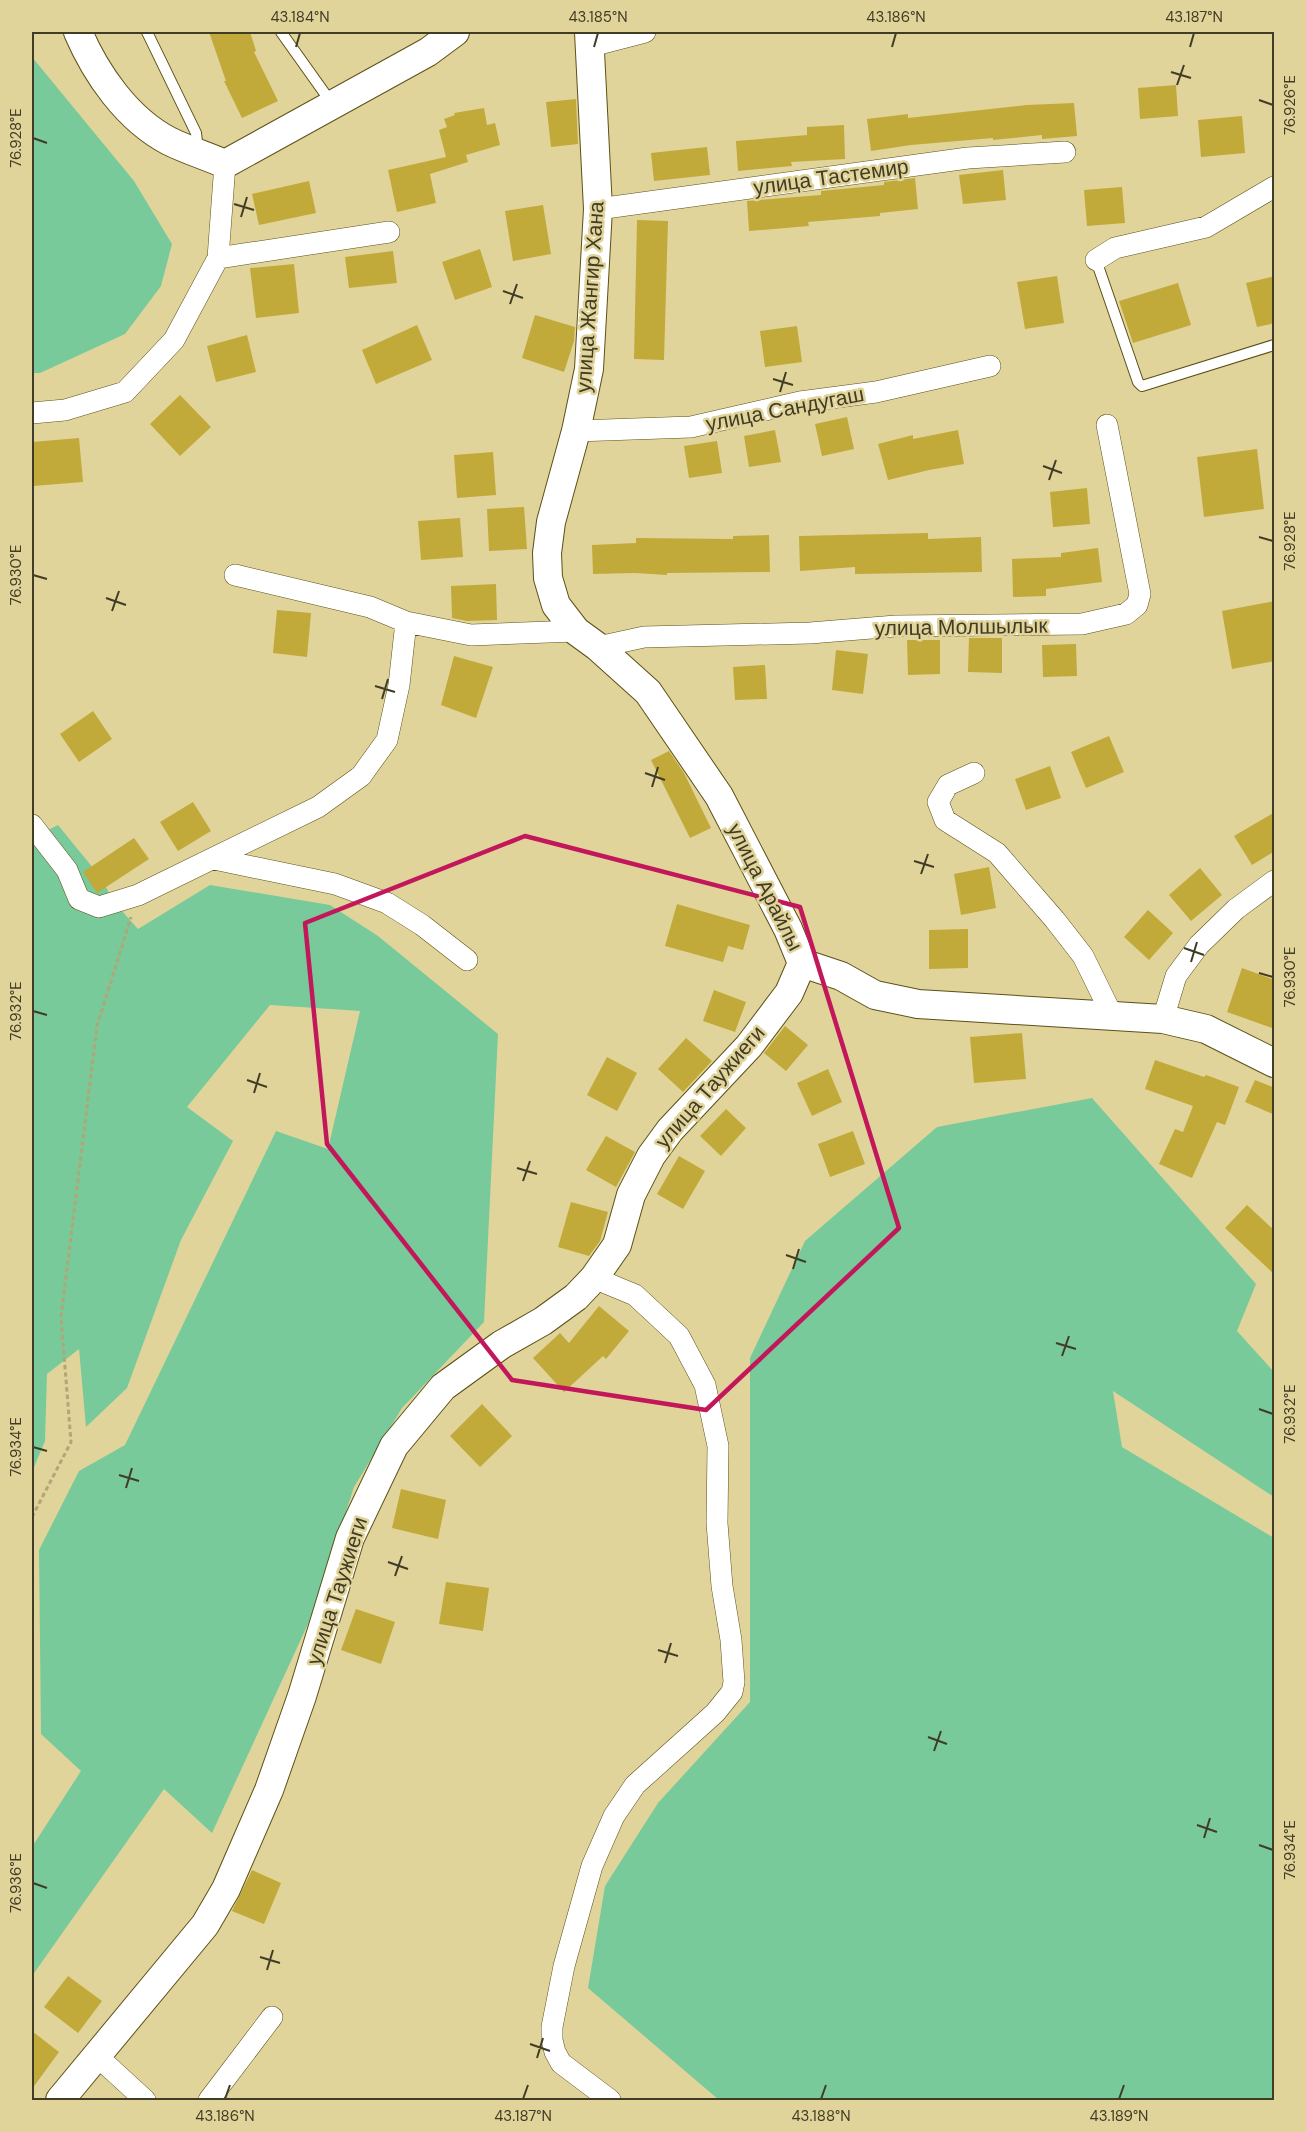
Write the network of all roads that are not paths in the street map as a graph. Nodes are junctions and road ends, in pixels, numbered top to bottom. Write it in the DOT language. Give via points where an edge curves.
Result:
graph roads {
  1 [pos="78,32"];
  2 [pos="147,32"];
  3 [pos="281,32"];
  4 [pos="455,32"];
  5 [pos="645,32"];
  6 [pos="590,39"];
  7 [pos="333,105"];
  8 [pos="198,152"];
  9 [pos="1065,152"];
  10 [pos="225,164"];
  11 [pos="1275,187"];
  12 [pos="598,209"];
  13 [pos="389,232"];
  14 [pos="218,258"];
  15 [pos="1096,260"];
  16 [pos="1275,345"];
  17 [pos="990,366"];
  18 [pos="32,413"];
  19 [pos="1107,424"];
  20 [pos="576,431"];
  21 [pos="235,575"];
  22 [pos="406,622"];
  23 [pos="587,639"];
  24 [pos="974,773"];
  25 [pos="32,825"];
  26 [pos="214,859"];
  27 [pos="1275,881"];
  28 [pos="467,960"];
  29 [pos="802,963"];
  30 [pos="1113,1017"];
  31 [pos="1163,1019"];
  32 [pos="1275,1063"];
  33 [pos="594,1278"];
  34 [pos="272,2017"];
  35 [pos="97,2056"];
  36 [pos="60,2100"];
  37 [pos="145,2100"];
  38 [pos="209,2100"];
  39 [pos="610,2100"];
  1 -- 8 [label="street" via="111,89 144,125"];
  2 -- 8 [label="lane" via="196,133"];
  3 -- 7 [label="lane"];
  4 -- 7 [label="street" via="428,52"];
  5 -- 6 [label="street"];
  6 -- 12 [label="street, улица Жангир Хана"];
  7 -- 10 [label="street"];
  8 -- 10 [label="street"];
  9 -- 12 [label="street, улица Тастемир" via="968,158"];
  10 -- 14 [label="street"];
  11 -- 15 [label="street" via="1206,227 1115,248"];
  12 -- 20 [label="street, улица Жангир Хана" via="589,369"];
  13 -- 14 [label="street"];
  14 -- 18 [label="street" via="174,340 125,392 64,410"];
  15 -- 16 [label="lane" via="1142,386"];
  17 -- 20 [label="street, улица Сандугаш" via="691,427"];
  19 -- 23 [label="street, улица Молшылык" via="1140,594 1137,605 1126,614 1082,624 896,626 810,633"];
  20 -- 23 [label="street, улица Жангир Хана" via="553,512 548,578 556,605"];
  21 -- 22 [label="street, улица Молшылык" via="370,607"];
  22 -- 23 [label="street, улица Молшылык" via="471,634"];
  22 -- 26 [label="street" via="399,685 387,740 361,776 318,807"];
  23 -- 29 [label="street, улица Арайлы" via="648,692 719,796"];
  24 -- 30 [label="street" via="948,785 938,802 945,820 997,853 1037,898 1083,956"];
  25 -- 26 [label="street" via="67,870 79,899 99,907 138,895"];
  26 -- 28 [label="street" via="335,884 387,903"];
  27 -- 31 [label="street" via="1236,909 1199,945 1176,976"];
  29 -- 30 [label="street, улица Арайлы" via="841,976 875,995 918,1004"];
  29 -- 33 [label="street, улица Таужиеги" via="789,993 748,1046 669,1130 651,1156 631,1195 617,1245"];
  30 -- 31 [label="street, улица Арайлы"];
  31 -- 32 [label="street, улица Арайлы" via="1206,1029"];
  33 -- 35 [label="street, улица Таужиеги" via="568,1303 443,1388 394,1446 350,1538 269,1790 226,1889 206,1926"];
  33 -- 39 [label="street" via="635,1295 679,1336 705,1385 718,1446 717,1523 734,1682 732,1692 715,1713 635,1785 614,1816 592,1866 564,1966 552,2040 561,2063"];
  34 -- 38 [label="street"];
  35 -- 36 [label="street, улица Таужиеги"];
  35 -- 37 [label="street"];
}
